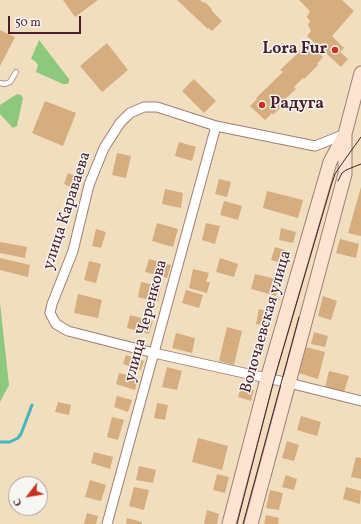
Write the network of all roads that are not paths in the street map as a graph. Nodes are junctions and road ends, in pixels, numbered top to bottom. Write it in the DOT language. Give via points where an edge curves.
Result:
graph roads {
  1 [pos="16,72"];
  2 [pos="361,74"];
  3 [pos="0,82"];
  4 [pos="216,126"];
  5 [pos="345,134"];
  6 [pos="154,352"];
  7 [pos="267,378"];
  8 [pos="289,383"];
  9 [pos="361,401"];
  10 [pos="107,524"];
  11 [pos="229,524"];
  12 [pos="251,524"];
  1 -- 3 [label="lane" via="10,82"];
  2 -- 5 [label="main road, Волочаевская улица"];
  4 -- 5 [label="street" via="315,146"];
  4 -- 6 [label="street, улица Черенкова"];
  4 -- 6 [label="street, улица Караваева" via="157,107 144,107 130,113 120,123 104,148 89,185 72,251 52,304 50,314 56,324 68,331"];
  5 -- 7 [label="main road, Волочаевская улица" via="330,162"];
  5 -- 8 [label="main road, Волочаевская улица" via="345,174"];
  6 -- 7 [label="street"];
  6 -- 10 [label="street, улица Черенкова"];
  7 -- 8 [label="street"];
  7 -- 11 [label="main road, Волочаевская улица"];
  8 -- 9 [label="street"];
  8 -- 12 [label="main road, Волочаевская улица"];
}
